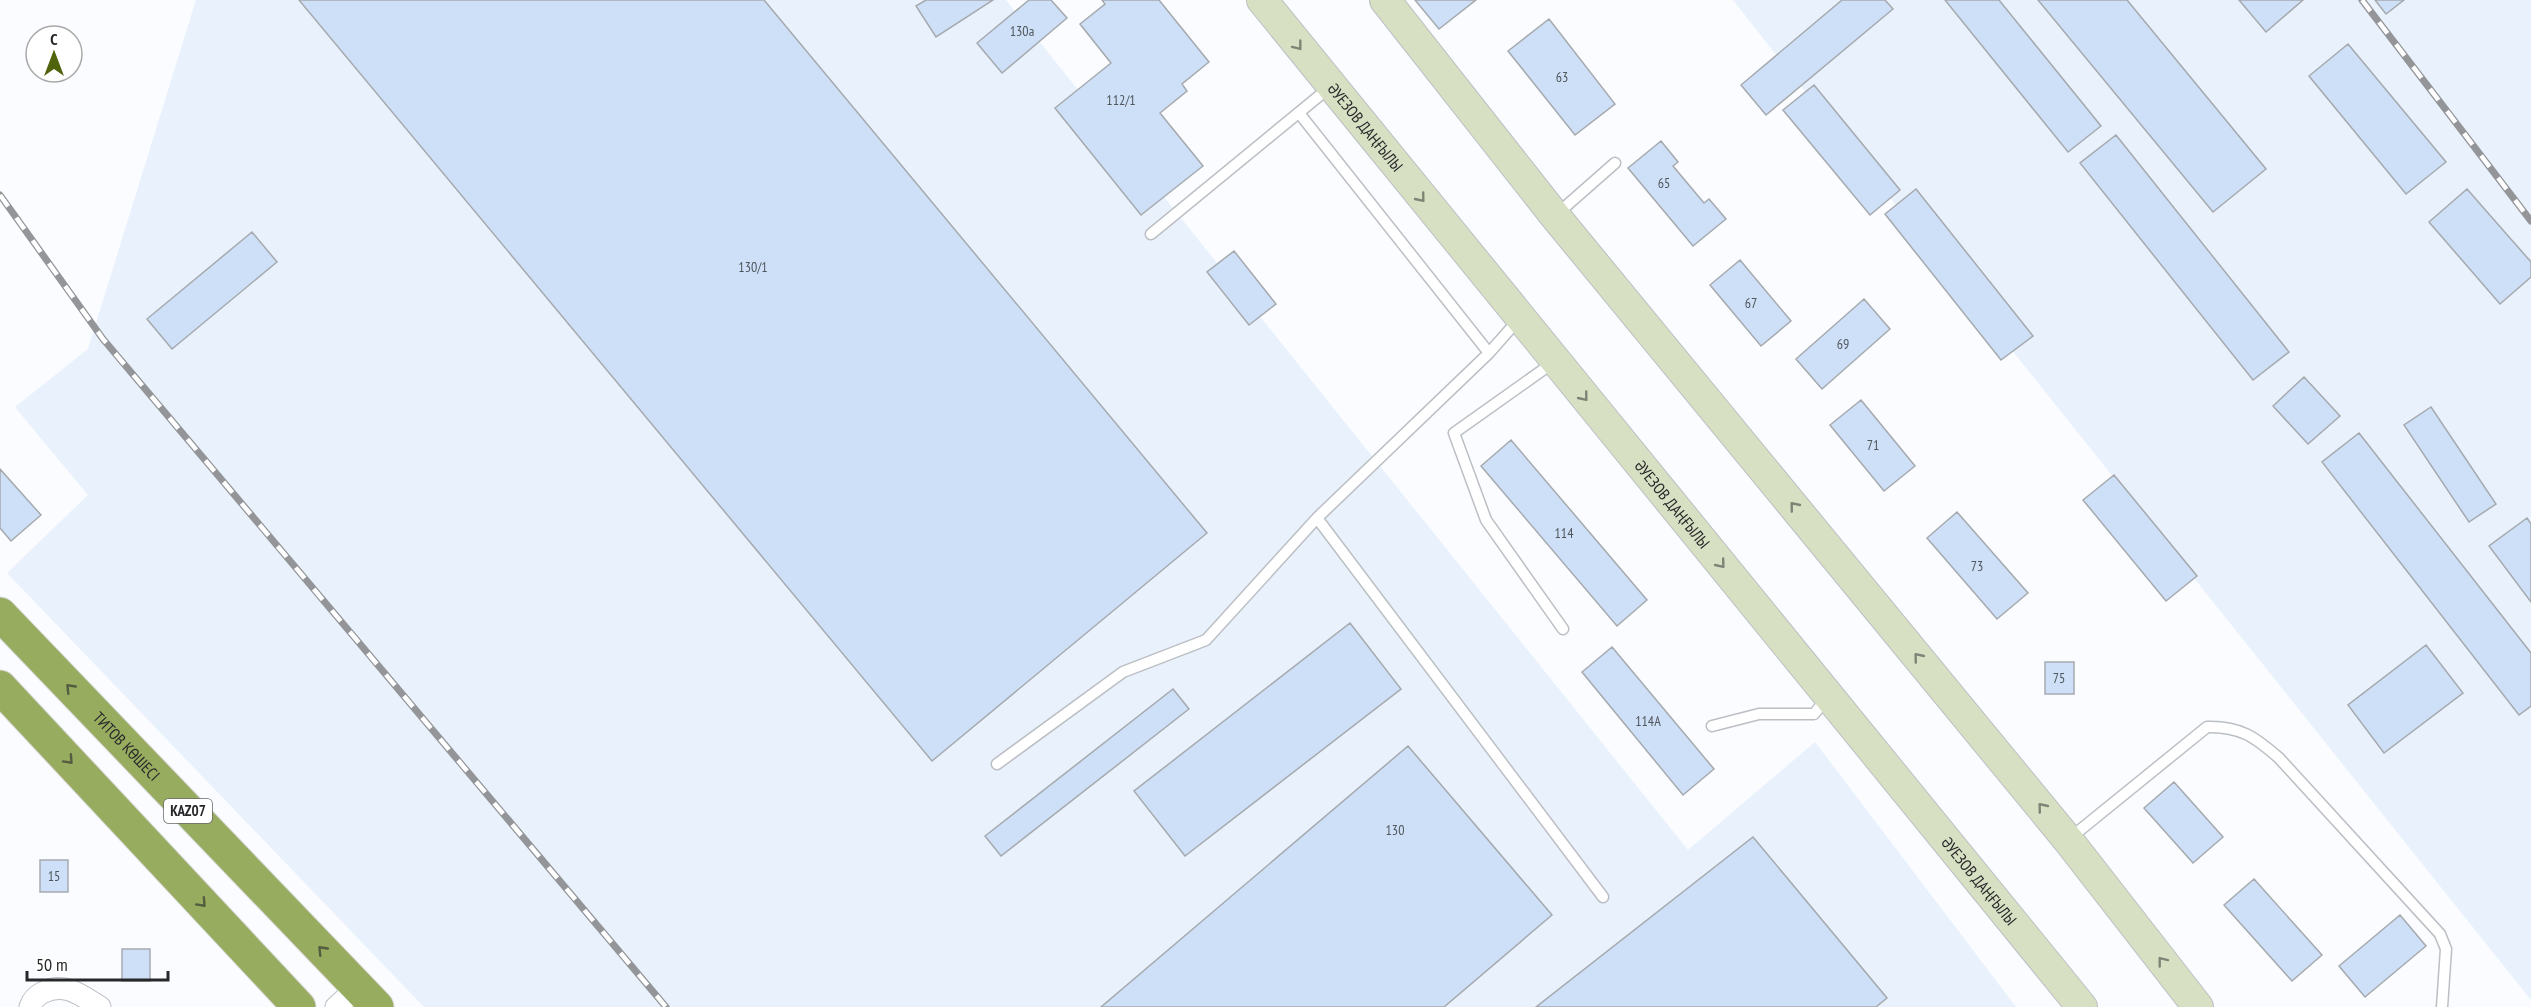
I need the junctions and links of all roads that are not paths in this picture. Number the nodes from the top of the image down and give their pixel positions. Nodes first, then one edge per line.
1 (1262, 0) edge
2 (1385, 0) edge
3 (1330, 87) junction
4 (1299, 113) junction
5 (1615, 163) dead end
6 (1555, 216) junction
7 (1151, 234) dead end
8 (1519, 319) junction
9 (1489, 353) junction
10 (1554, 361) junction
11 (1317, 518) junction
12 (0, 614) edge
13 (1563, 629) dead end
14 (0, 687) edge
15 (1829, 696) junction
16 (1712, 726) dead end
17 (997, 764) dead end
18 (2068, 840) junction
19 (1603, 897) dead end
20 (357, 1000) edge
21 (30, 1007) edge
22 (100, 1007) edge
23 (299, 1007) edge
24 (2082, 1007) edge
25 (2198, 1007) edge
26 (2442, 1007) edge

1 -> 3 main road, ӘУЕЗОВ ДАҢҒЫЛЫ
2 - 6 main road
3 - 4 lane
3 -> 8 main road, ӘУЕЗОВ ДАҢҒЫЛЫ
4 - 7 lane
4 - 9 lane
5 - 6 lane
18 -> 6 main road
8 - 9 lane
8 - 10 main road, ӘУЕЗОВ ДАҢҒЫЛЫ
9 - 11 lane
10 - 13 lane
10 -> 15 main road, ӘУЕЗОВ ДАҢҒЫЛЫ
11 - 17 lane
11 - 19 lane
20 -> 12 highway, ТИТОВ КӨШЕСІ / KAZ07
14 -> 23 highway
15 - 16 lane
15 - 24 main road, ӘУЕЗОВ ДАҢҒЫЛЫ
25 -> 18 main road
18 - 26 lane
21 - 22 street

